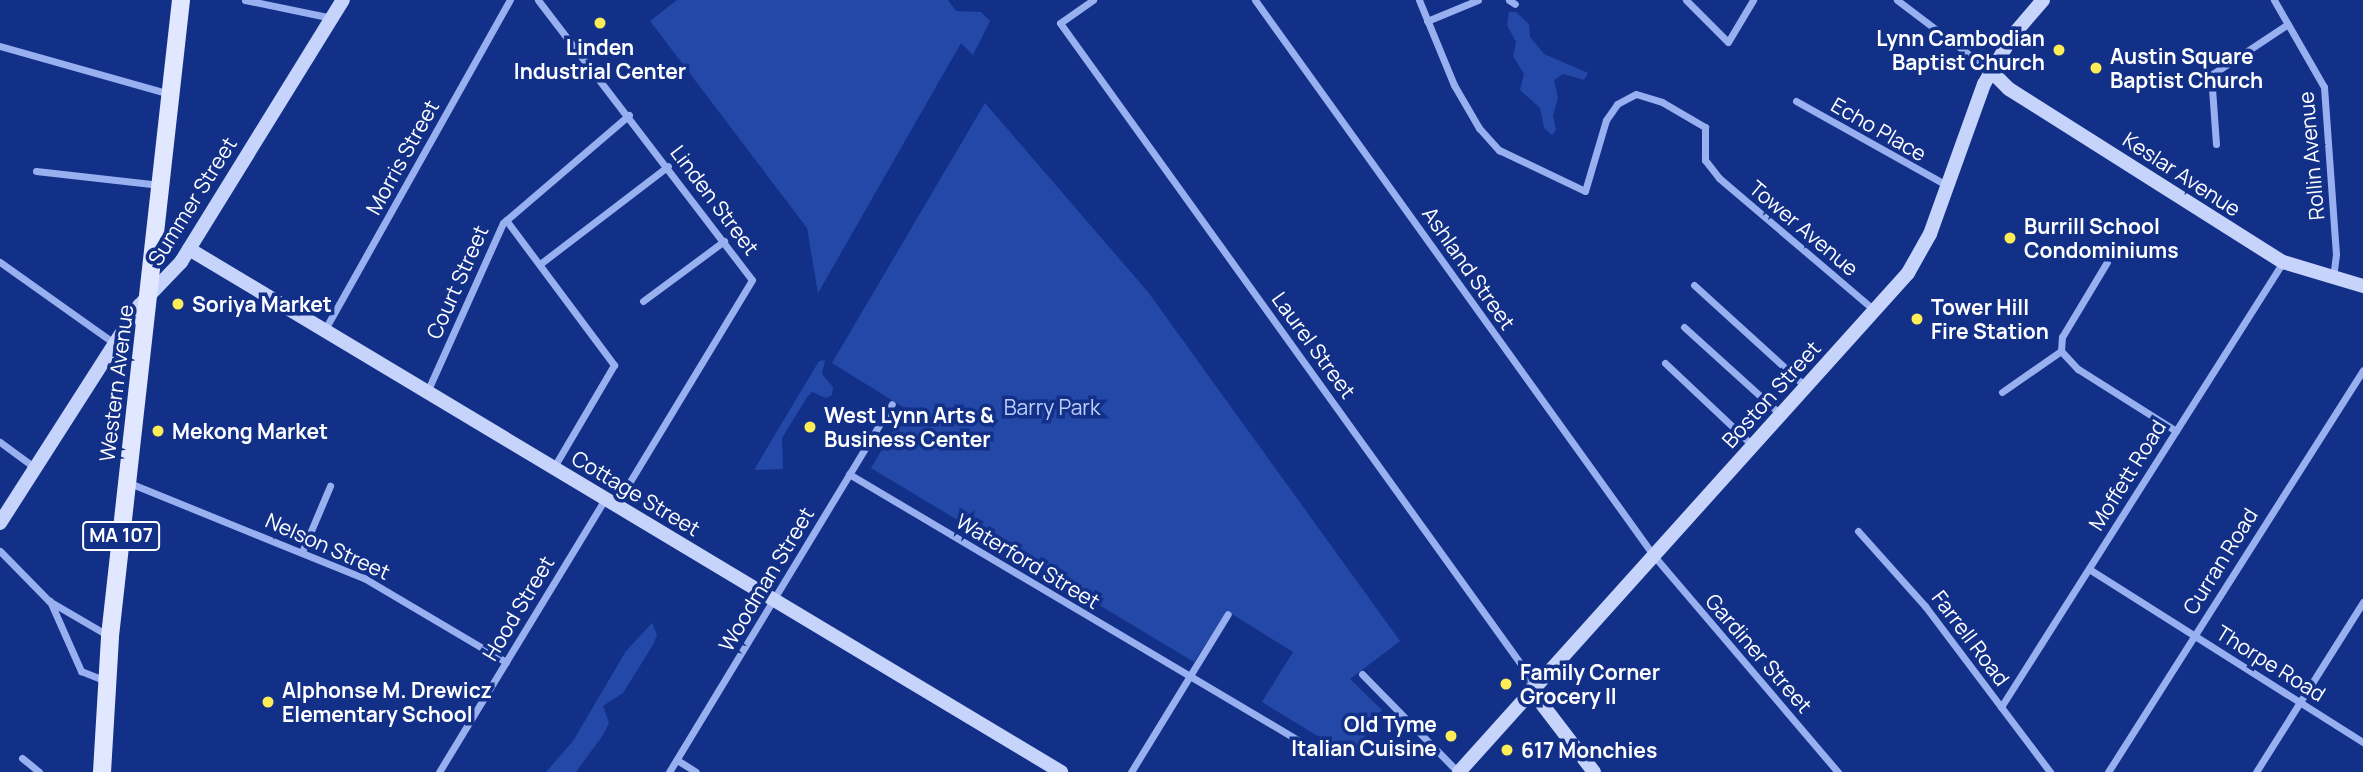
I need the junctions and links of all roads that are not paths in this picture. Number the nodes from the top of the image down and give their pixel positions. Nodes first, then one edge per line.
1 (181, 0) edge
2 (244, 0) edge
3 (343, 0) edge
4 (510, 0) edge
5 (538, 0) edge
6 (1093, 0) edge
7 (1255, 0) edge
8 (1419, 0) edge
9 (1478, 0) edge
10 (1686, 0) edge
11 (1753, 0) edge
12 (1897, 0) edge
13 (2043, 0) edge
14 (2274, 0) edge
15 (332, 18) junction
16 (1427, 21) junction
17 (2288, 24) junction
18 (0, 46) edge
19 (1991, 71) junction
20 (170, 94) junction
21 (1796, 101) dead end
22 (629, 115) junction
23 (2216, 144) dead end
24 (667, 166) junction
25 (36, 171) dead end
26 (160, 185) junction
27 (1946, 185) junction
28 (506, 219) junction
29 (724, 241) junction
30 (189, 249) junction
31 (0, 262) edge
32 (2107, 262) dead end
33 (2283, 262) junction
34 (540, 264) junction
35 (2332, 280) junction
36 (1694, 285) dead end
37 (2363, 286) edge
38 (149, 300) junction
39 (643, 301) dead end
40 (1875, 311) junction
41 (1684, 327) dead end
42 (324, 331) junction
43 (114, 344) junction
44 (2061, 352) junction
45 (1665, 363) dead end
46 (2363, 370) edge
47 (1806, 387) junction
48 (427, 392) junction
49 (2002, 392) dead end
50 (892, 404) dead end
51 (1781, 415) junction
52 (2176, 431) junction
53 (0, 442) edge
54 (1753, 446) junction
55 (34, 467) junction
56 (553, 468) junction
57 (849, 474) junction
58 (127, 482) junction
59 (330, 486) dead end
60 (610, 502) junction
61 (0, 523) edge
62 (1858, 531) dead end
63 (0, 551) edge
64 (303, 552) junction
65 (1654, 556) junction
66 (2089, 569) junction
67 (773, 600) junction
68 (49, 601) junction
69 (2363, 602) edge
70 (1228, 614) dead end
71 (2194, 635) junction
72 (110, 636) junction
73 (506, 662) junction
74 (1362, 674) dead end
75 (1191, 675) junction
76 (107, 681) junction
77 (1532, 691) junction
78 (2300, 702) junction
79 (2001, 707) junction
80 (2363, 742) edge
81 (1303, 743) dead end
82 (22, 758) dead end
83 (677, 760) junction
84 (39, 772) edge
85 (102, 772) edge
86 (439, 772) edge
87 (670, 772) edge
88 (696, 772) edge
89 (1061, 772) edge
90 (1131, 772) edge
91 (1458, 772) edge
92 (1594, 772) edge
93 (1839, 772) edge
94 (2050, 772) edge
95 (2108, 772) edge
96 (2256, 772) edge

1 - 20 main road, Western Avenue / MA 107
2 - 15 street
3 - 15 main road, Summer Street
4 - 42 street, Morris Street
5 - 22 street, Linden Street
6 - 77 street, Laurel Street
7 - 65 street, Ashland Street
8 - 16 street
9 - 16 street
10 - 11 street
12 - 19 street
13 - 19 main road, Boston Street
14 - 17 street, Rollin Avenue
15 - 30 main road, Summer Street
16 - 40 street, Tower Avenue
17 - 23 street
17 - 35 street, Rollin Avenue
18 - 20 street
19 - 27 main road, Boston Street
19 - 33 main road, Keslar Avenue
20 - 26 main road, Western Avenue / MA 107
21 - 27 street, Echo Place
22 - 24 street, Linden Street
22 - 28 street, Court Street
24 - 29 street, Linden Street
24 - 34 street
25 - 26 street
26 - 38 main road, Western Avenue / MA 107
27 - 40 main road, Boston Street
28 - 34 street
28 - 48 street, Court Street
29 - 39 street
29 - 60 street, Linden Street
30 - 38 main road, Summer Street
30 - 42 main road, Cottage Street
31 - 43 street
32 - 44 street
33 - 35 main road, Keslar Avenue
33 - 52 street, Moffett Road
34 - 56 street
35 - 37 main road, Keslar Avenue
36 - 47 street
38 - 43 main road, Summer Street
38 - 58 main road, Western Avenue / MA 107
40 - 47 main road, Boston Street
41 - 51 street
42 - 48 main road, Cottage Street
43 - 55 main road, Summer Street
44 - 49 street
44 - 52 street
45 - 54 street
46 - 71 street, Curran Road
47 - 51 main road, Boston Street
48 - 56 main road, Cottage Street
50 - 57 street, Woodman Street
51 - 54 main road, Boston Street
52 - 66 street, Moffett Road
53 - 55 street
54 - 65 main road, Boston Street
55 - 61 main road, Summer Street
56 - 60 main road, Cottage Street
57 - 67 street, Woodman Street
57 - 75 street, Waterford Street
58 - 64 street, Nelson Street
58 - 72 main road, Western Avenue / MA 107
59 - 64 street
60 - 67 main road, Cottage Street
60 - 73 street, Hood Street
62 - 79 street, Farrell Road
63 - 68 street
64 - 73 street, Nelson Street
65 - 77 main road, Boston Street
65 - 93 street, Gardiner Street
66 - 71 street, Thorpe Road
66 - 79 street, Moffett Road
67 - 83 street, Woodman Street
67 - 89 main road, Cottage Street
68 - 72 street
68 - 76 street
69 - 78 street
70 - 75 street
71 - 78 street, Thorpe Road
71 - 95 street, Curran Road
72 - 76 main road, Western Avenue / MA 107
73 - 86 street, Hood Street
74 - 91 street
75 - 81 street, Waterford Street
75 - 90 street
76 - 85 main road, Western Avenue / MA 107
77 - 91 main road, Boston Street
77 - 92 main road
78 - 80 street, Thorpe Road
78 - 96 street
79 - 94 street, Farrell Road
82 - 84 street
83 - 87 street, Woodman Street
83 - 88 street

